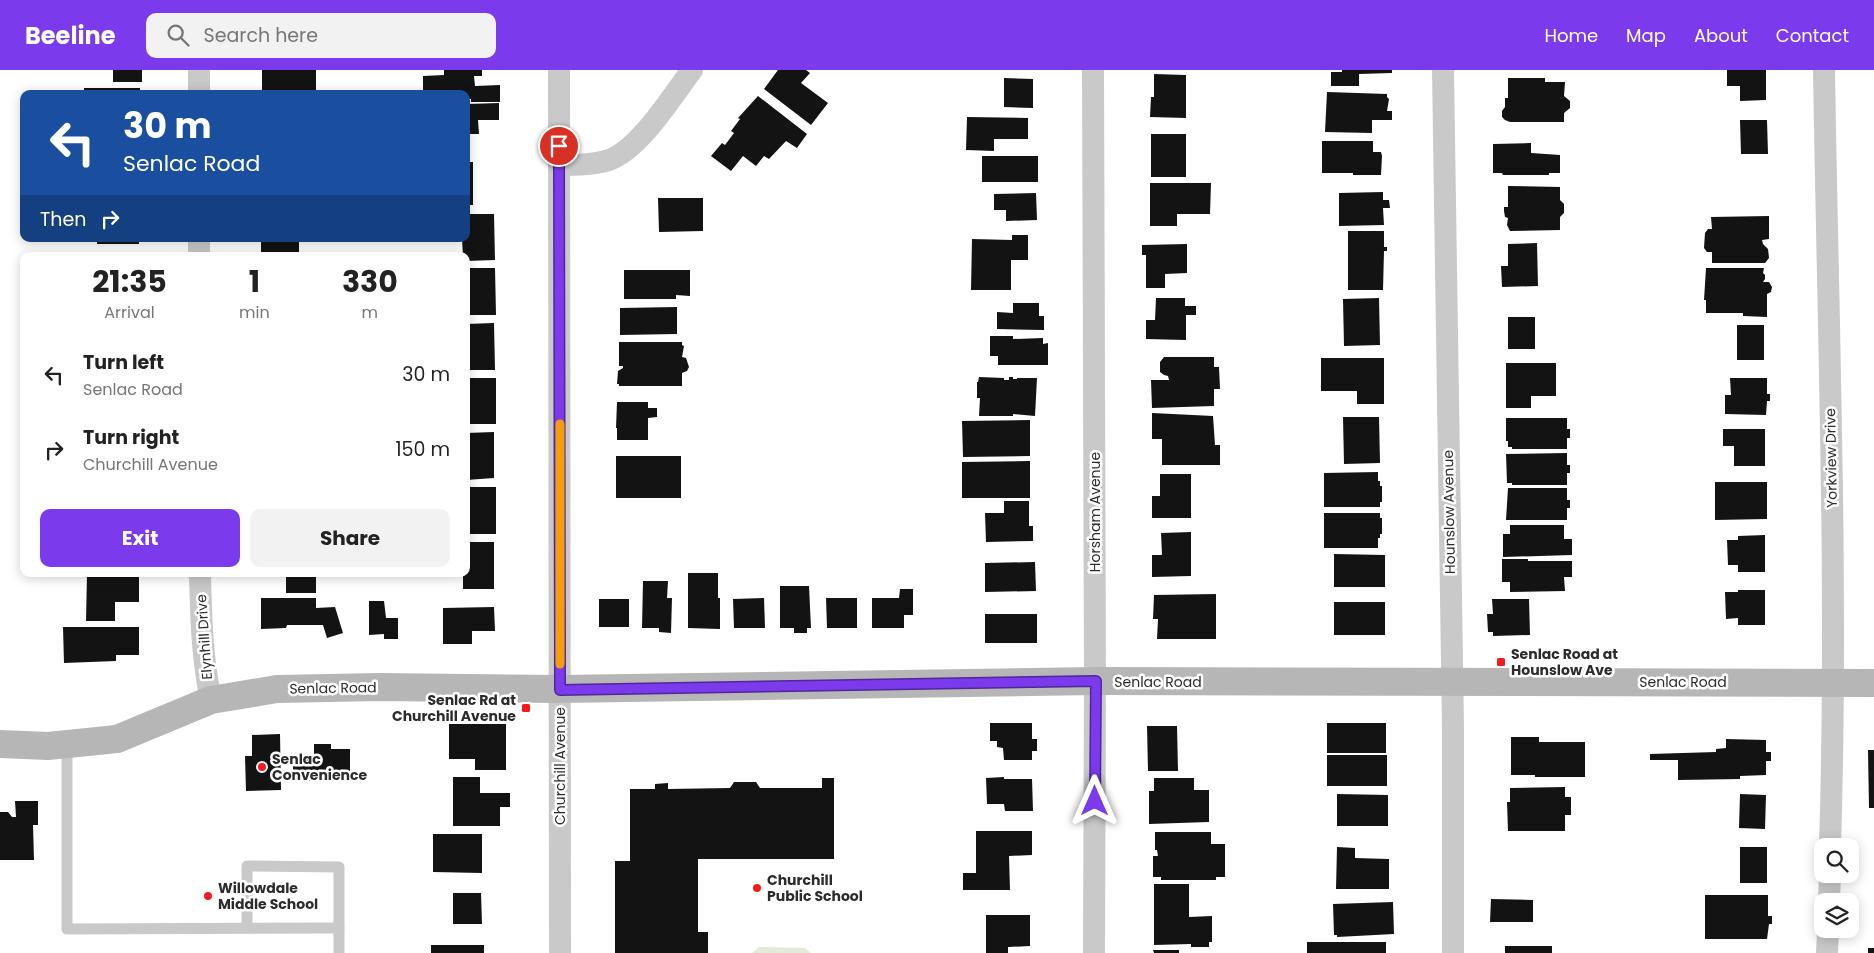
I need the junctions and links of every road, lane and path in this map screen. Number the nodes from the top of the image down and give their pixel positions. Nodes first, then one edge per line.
1 (199, 70) edge
2 (559, 70) edge
3 (692, 70) edge
4 (1093, 70) edge
5 (1443, 70) edge
6 (1824, 70) edge
7 (199, 90) edge
8 (559, 165) junction
9 (200, 577) edge
10 (1096, 681) junction
11 (1452, 681) junction
12 (1874, 682) edge
13 (1834, 683) junction
14 (560, 690) junction
15 (211, 700) junction
16 (0, 744) edge
17 (67, 744) junction
18 (1830, 838) edge
19 (247, 928) junction
20 (339, 928) junction
21 (1828, 938) edge
22 (339, 953) edge
23 (560, 953) edge
24 (1094, 953) edge
25 (1453, 953) edge
26 (1827, 953) edge

1 - 7 street
2 - 8 street, Churchill Avenue
3 - 8 street
4 - 10 street, Horsham Avenue
5 - 11 street, Hounslow Avenue
6 - 13 street, Yorkview Drive
8 - 14 street, Churchill Avenue
9 - 15 street, Elynhill Drive
10 - 11 street, Senlac Road
10 - 14 street, Senlac Road
10 - 24 street, Horsham Avenue
11 - 13 street, Senlac Road
11 - 25 street, Hounslow Avenue
12 - 13 street, Senlac Road
13 - 18 street, Yorkview Drive
14 - 15 street, Senlac Road
14 - 23 street, Churchill Avenue
15 - 17 street, Senlac Road
16 - 17 street, Senlac Road
17 - 19 lane
19 - 20 lane
19 - 20 lane
20 - 22 lane
21 - 26 street

